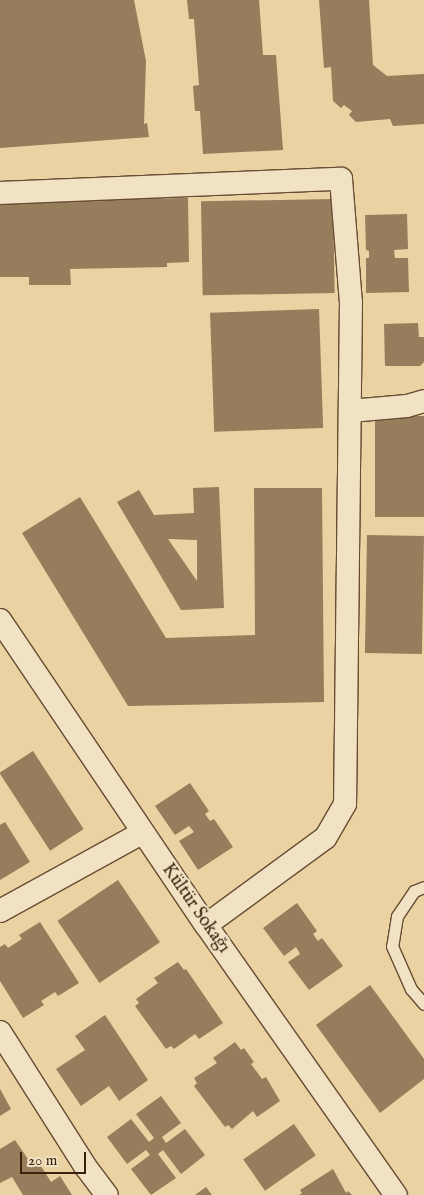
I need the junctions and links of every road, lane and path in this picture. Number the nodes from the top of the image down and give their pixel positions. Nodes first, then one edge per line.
1 (0, 193) edge
2 (424, 401) edge
3 (350, 412) junction
4 (0, 620) edge
5 (142, 833) junction
6 (424, 887) edge
7 (0, 911) edge
8 (206, 925) junction
9 (424, 1004) edge
10 (0, 1032) edge
11 (107, 1195) edge
12 (396, 1195) edge

1 - 3 street
2 - 3 street
3 - 8 street
4 - 5 street, Kültür Sokağı
5 - 7 street
5 - 8 street, Kültür Sokağı
6 - 9 lane
8 - 12 street, Kültür Sokağı
10 - 11 street

